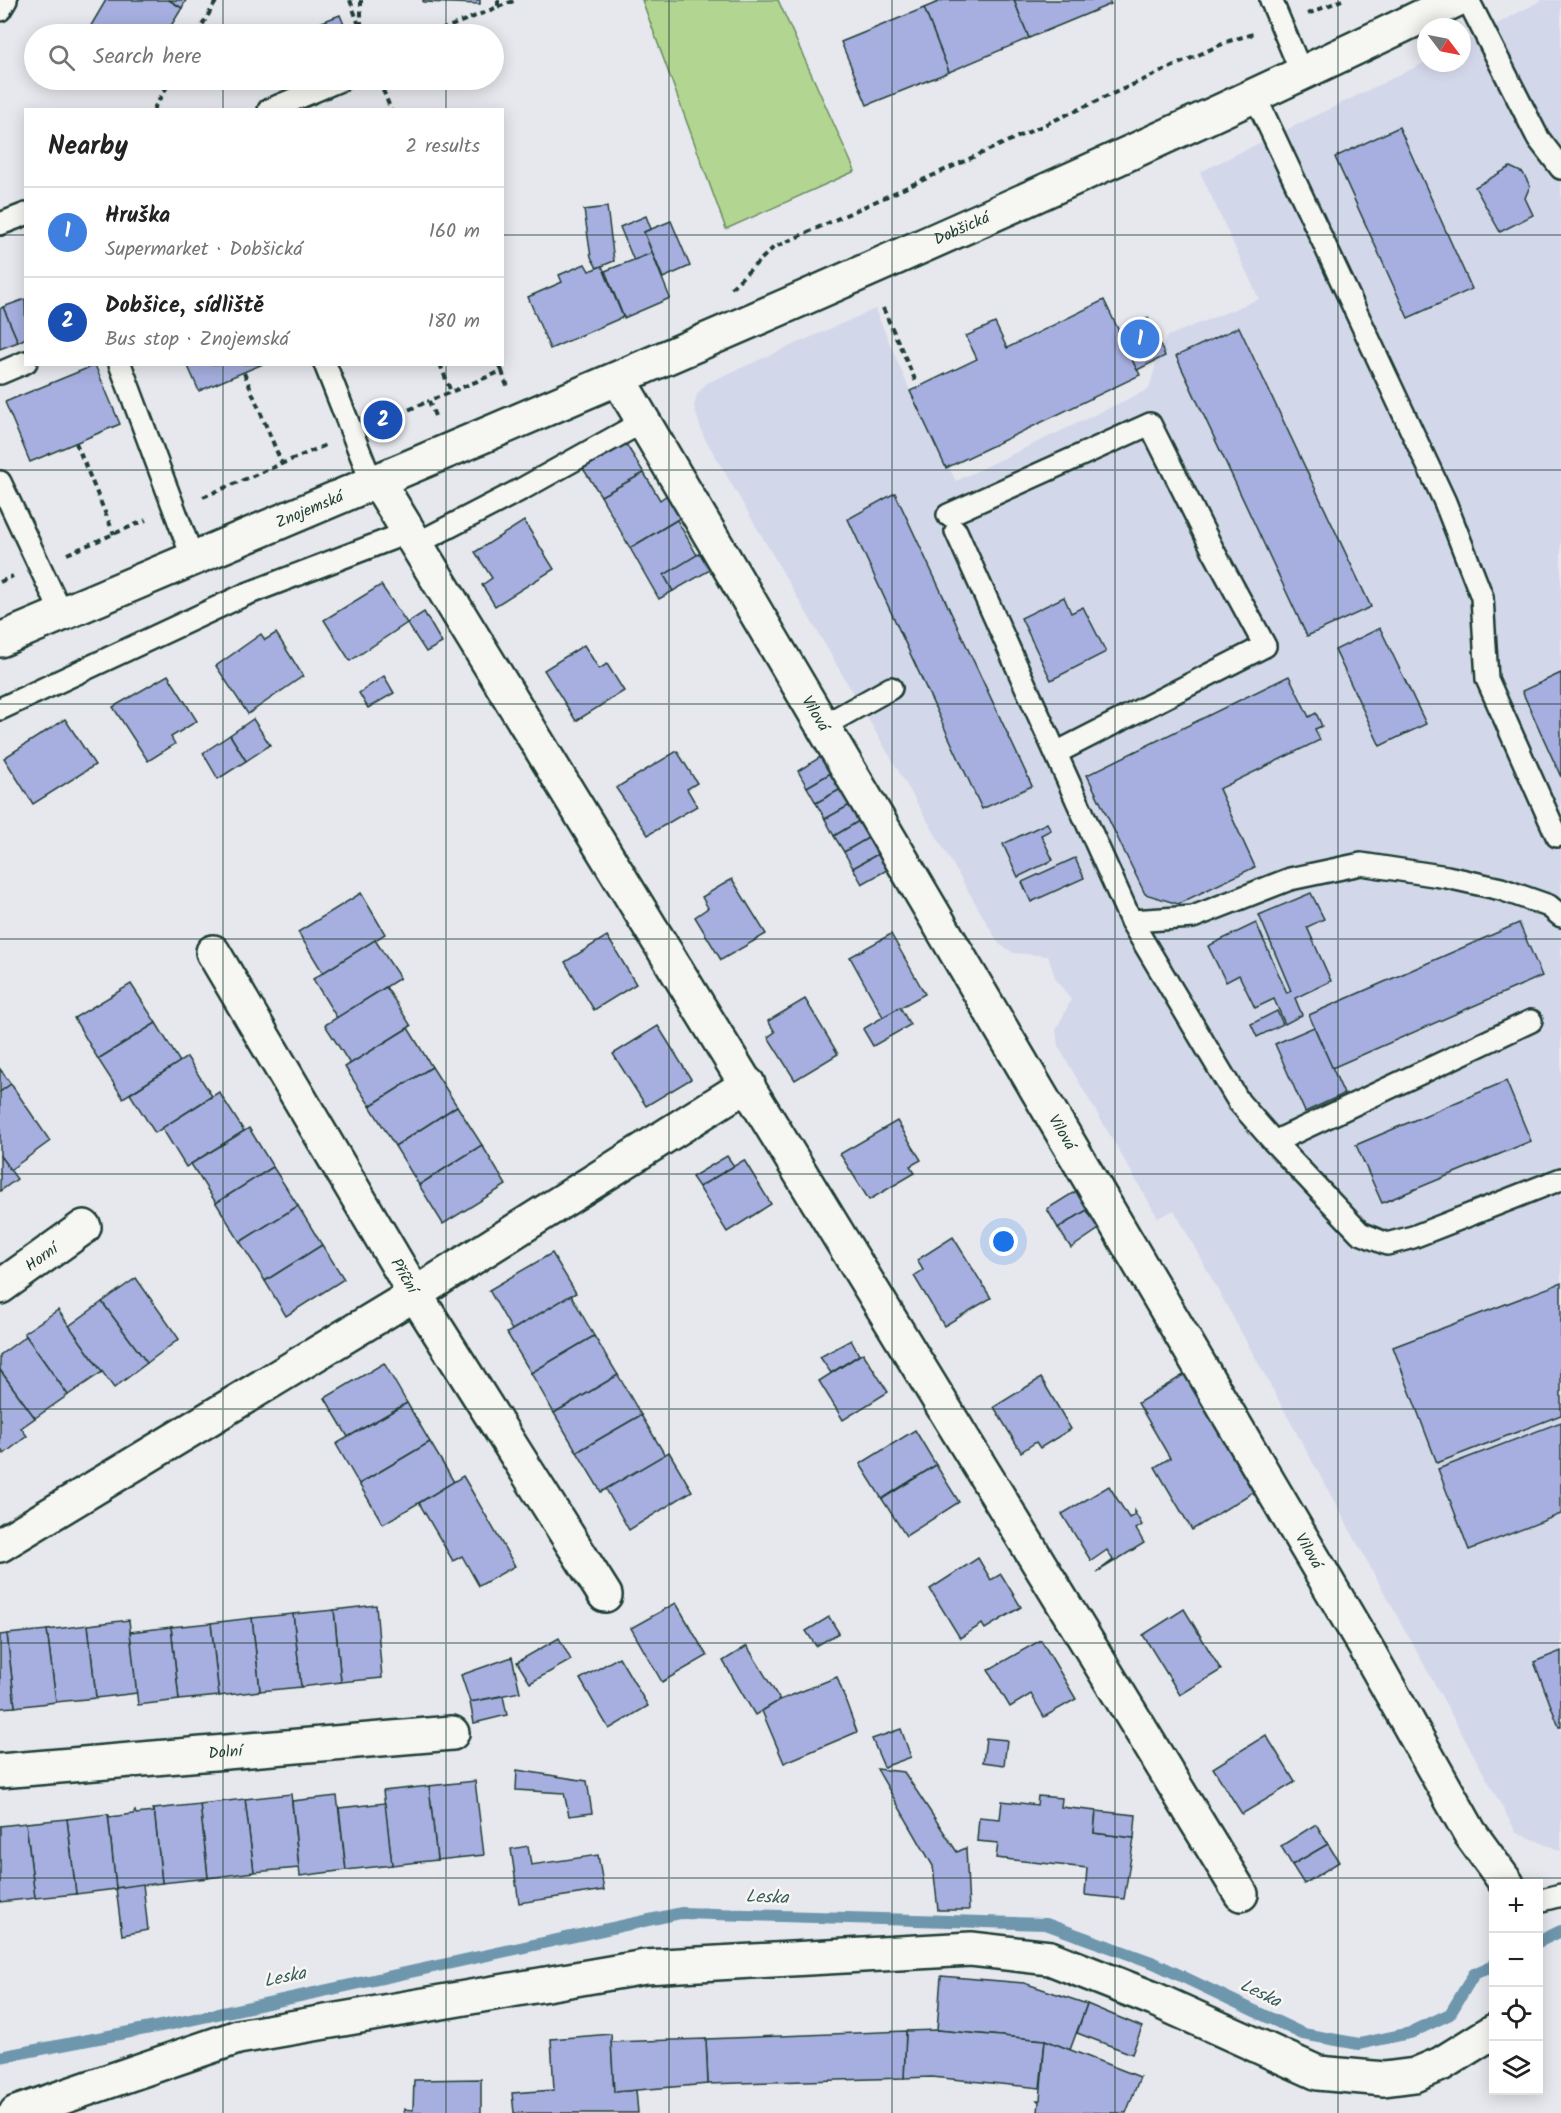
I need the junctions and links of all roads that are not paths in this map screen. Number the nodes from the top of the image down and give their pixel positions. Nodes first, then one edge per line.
1 (6, 0) edge
2 (1271, 0) edge
3 (1456, 0) edge
4 (1468, 0) edge
5 (0, 10) edge
6 (1302, 74) junction
7 (317, 90) edge
8 (1255, 96) junction
9 (275, 108) edge
10 (1561, 168) edge
11 (24, 214) edge
12 (0, 224) edge
13 (24, 363) edge
14 (121, 366) edge
15 (326, 366) edge
16 (0, 372) edge
17 (619, 380) junction
18 (644, 421) junction
19 (0, 482) edge
20 (374, 482) junction
21 (412, 538) junction
22 (193, 558) junction
23 (62, 614) junction
24 (0, 640) edge
25 (891, 688) dead end
26 (0, 709) edge
27 (823, 726) junction
28 (1056, 753) junction
29 (1557, 836) dead end
30 (1561, 916) edge
31 (1131, 921) junction
32 (213, 952) dead end
33 (1531, 1021) dead end
34 (748, 1084) junction
35 (1274, 1142) junction
36 (1561, 1179) edge
37 (84, 1227) dead end
38 (0, 1287) edge
39 (415, 1294) junction
40 (0, 1545) edge
41 (605, 1595) dead end
42 (452, 1733) dead end
43 (0, 1771) edge
44 (1503, 1879) edge
45 (1241, 1894) dead end
46 (1561, 1895) edge
47 (1543, 1900) edge
48 (1489, 2034) edge
49 (16, 2113) edge

1 - 5 lane
2 - 6 lane
3 - 6 street, Dobšická
4 - 10 lane
6 - 8 street, Dobšická
7 - 9 lane
8 - 17 street, Dobšická
8 - 29 lane
11 - 12 lane
13 - 16 lane
14 - 22 lane
15 - 20 lane
17 - 18 street, Vilová
17 - 20 street, Znojemská
18 - 21 lane
18 - 27 street, Vilová
19 - 23 lane
20 - 21 street
20 - 22 street, Znojemská
21 - 26 lane
21 - 34 street
22 - 23 street, Znojemská
23 - 24 street, Znojemská
25 - 27 lane
27 - 44 street, Vilová
28 - 28 lane
28 - 31 lane
30 - 31 lane
31 - 35 lane
32 - 39 street, Příční
33 - 35 lane
34 - 39 street
34 - 45 street
35 - 36 lane
37 - 38 street, Horní
39 - 40 street
39 - 41 street, Příční
42 - 43 street, Dolní
46 - 47 lane
48 - 49 street

